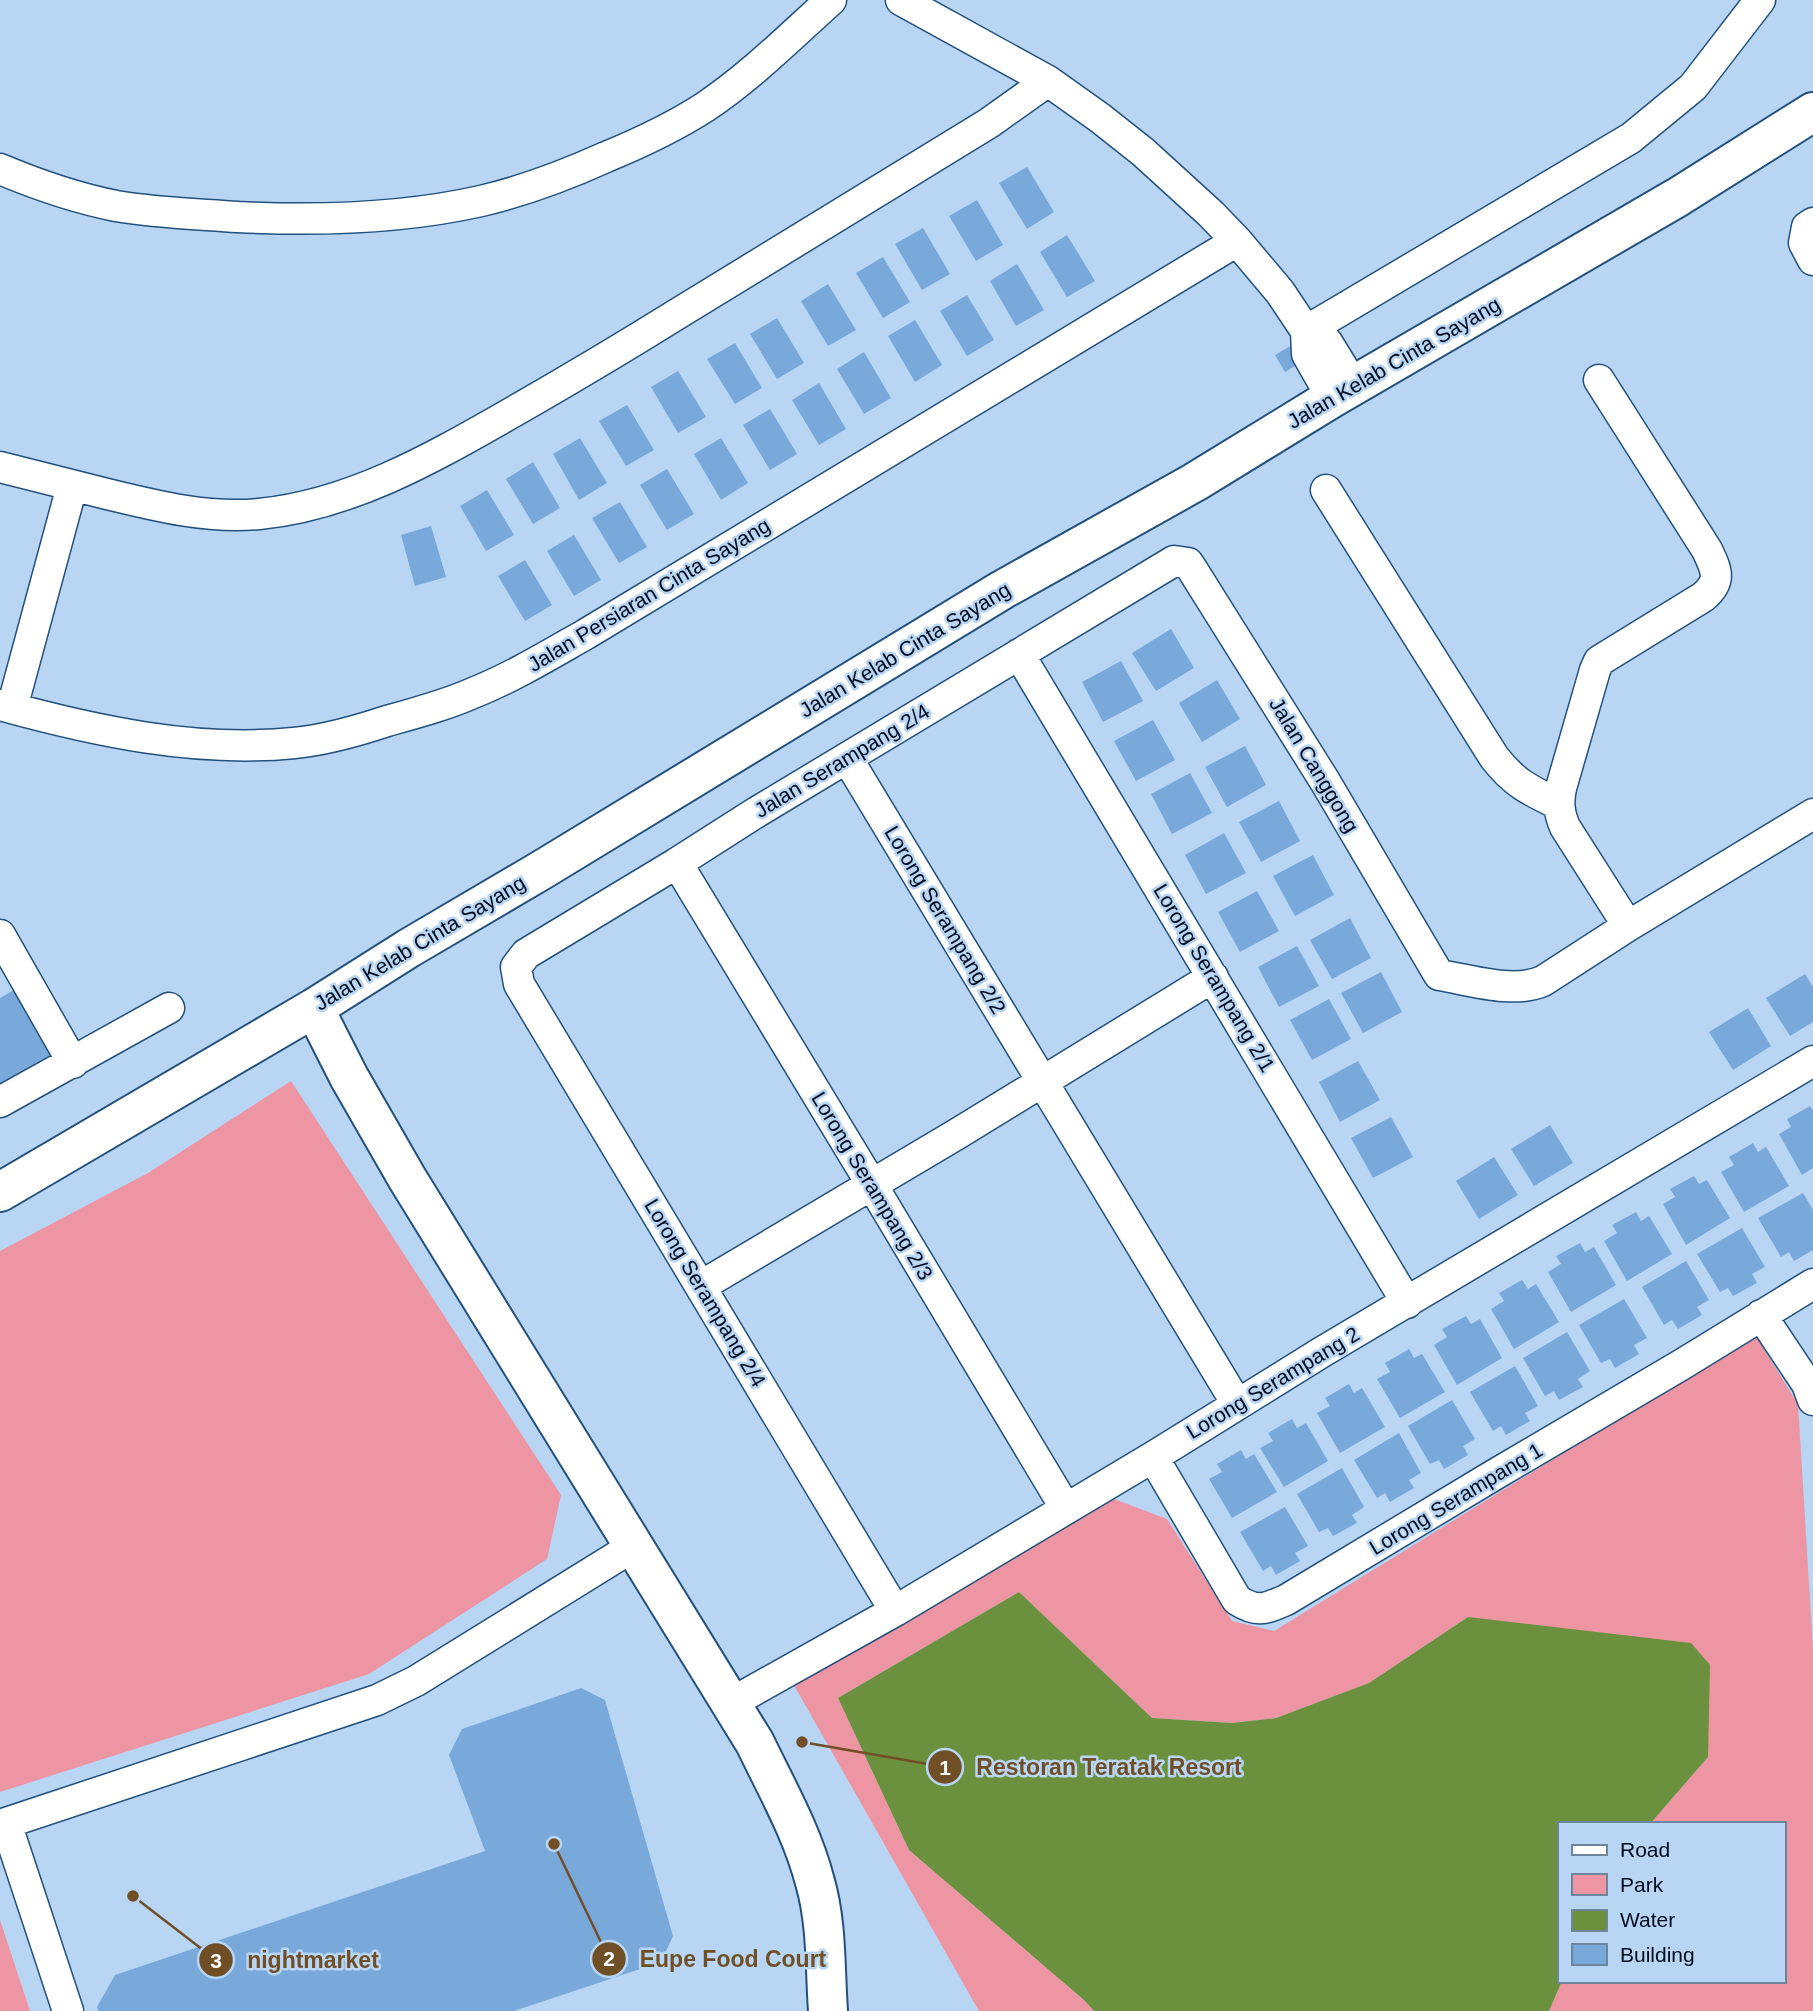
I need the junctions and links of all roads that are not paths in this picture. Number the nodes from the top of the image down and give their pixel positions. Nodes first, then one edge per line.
1 (831, 0) edge
2 (901, 0) edge
3 (1760, 0) edge
4 (1048, 80) junction
5 (1813, 112) edge
6 (0, 169) edge
7 (1813, 223) edge
8 (1237, 241) junction
9 (1813, 260) edge
10 (1307, 331) junction
11 (1599, 380) dead end
12 (1343, 392) junction
13 (0, 467) edge
14 (72, 486) junction
15 (1326, 490) dead end
16 (1182, 561) joint
17 (1019, 654) junction
18 (6, 706) edge
19 (847, 758) junction
20 (1558, 804) junction
21 (1813, 814) edge
22 (677, 863) junction
23 (1628, 926) junction
24 (0, 935) edge
25 (409, 948) junction
26 (516, 975) joint
27 (1213, 977) junction
28 (314, 1007) junction
29 (169, 1008) dead end
30 (228, 1059) junction
31 (1813, 1061) edge
32 (73, 1063) junction
33 (349, 1077) junction
34 (1042, 1082) junction
35 (0, 1102) edge
36 (872, 1185) junction
37 (0, 1192) edge
38 (1813, 1284) edge
39 (701, 1286) junction
40 (1407, 1303) junction
41 (1761, 1315) junction
42 (1813, 1400) edge
43 (1237, 1404) junction
44 (1153, 1457) junction
45 (1066, 1509) junction
46 (634, 1546) junction
47 (895, 1611) junction
48 (731, 1703) junction
49 (3, 1824) edge
50 (68, 2011) edge
51 (828, 2011) edge

1 - 6 street
2 - 4 street
3 - 10 street
4 - 8 street
4 - 14 street
5 - 12 main road, Jalan Kelab Cinta Sayang
7 - 9 street
8 - 10 street
8 - 18 street, Jalan Persiaran Cinta Sayang
10 - 12 street
11 - 20 street
12 - 25 main road, Jalan Kelab Cinta Sayang
13 - 14 street
14 - 18 street
15 - 20 street
16 - 17 street, Jalan Serampang 2/4
16 - 23 street, Jalan Canggong
17 - 19 street, Jalan Serampang 2/4
17 - 27 street, Lorong Serampang 2/1
19 - 22 street, Jalan Serampang 2/4
19 - 34 street, Lorong Serampang 2/2
20 - 23 street
21 - 23 street
22 - 26 street, Jalan Serampang 2/4
22 - 36 street, Lorong Serampang 2/3
24 - 32 street
25 - 28 main road, Jalan Kelab Cinta Sayang
25 - 33 main road
26 - 39 street, Lorong Serampang 2/4
27 - 34 street
27 - 40 street, Lorong Serampang 2/1
28 - 30 main road, Jalan Kelab Cinta Sayang
28 - 33 main road
29 - 32 street
30 - 33 main road
30 - 37 main road, Jalan Kelab Cinta Sayang
31 - 40 street, Lorong Serampang 2
32 - 35 street
33 - 46 main road
34 - 36 street
34 - 43 street, Lorong Serampang 2/2
36 - 39 street
36 - 45 street, Lorong Serampang 2/3
38 - 41 street, Lorong Serampang 1
39 - 47 street, Lorong Serampang 2/4
40 - 43 street, Lorong Serampang 2
41 - 42 street
41 - 44 street, Lorong Serampang 1
43 - 44 street, Lorong Serampang 2
44 - 45 street, Lorong Serampang 2
45 - 47 street, Lorong Serampang 2
46 - 48 main road
46 - 49 street
47 - 48 street, Lorong Serampang 2
48 - 51 main road
49 - 50 street

